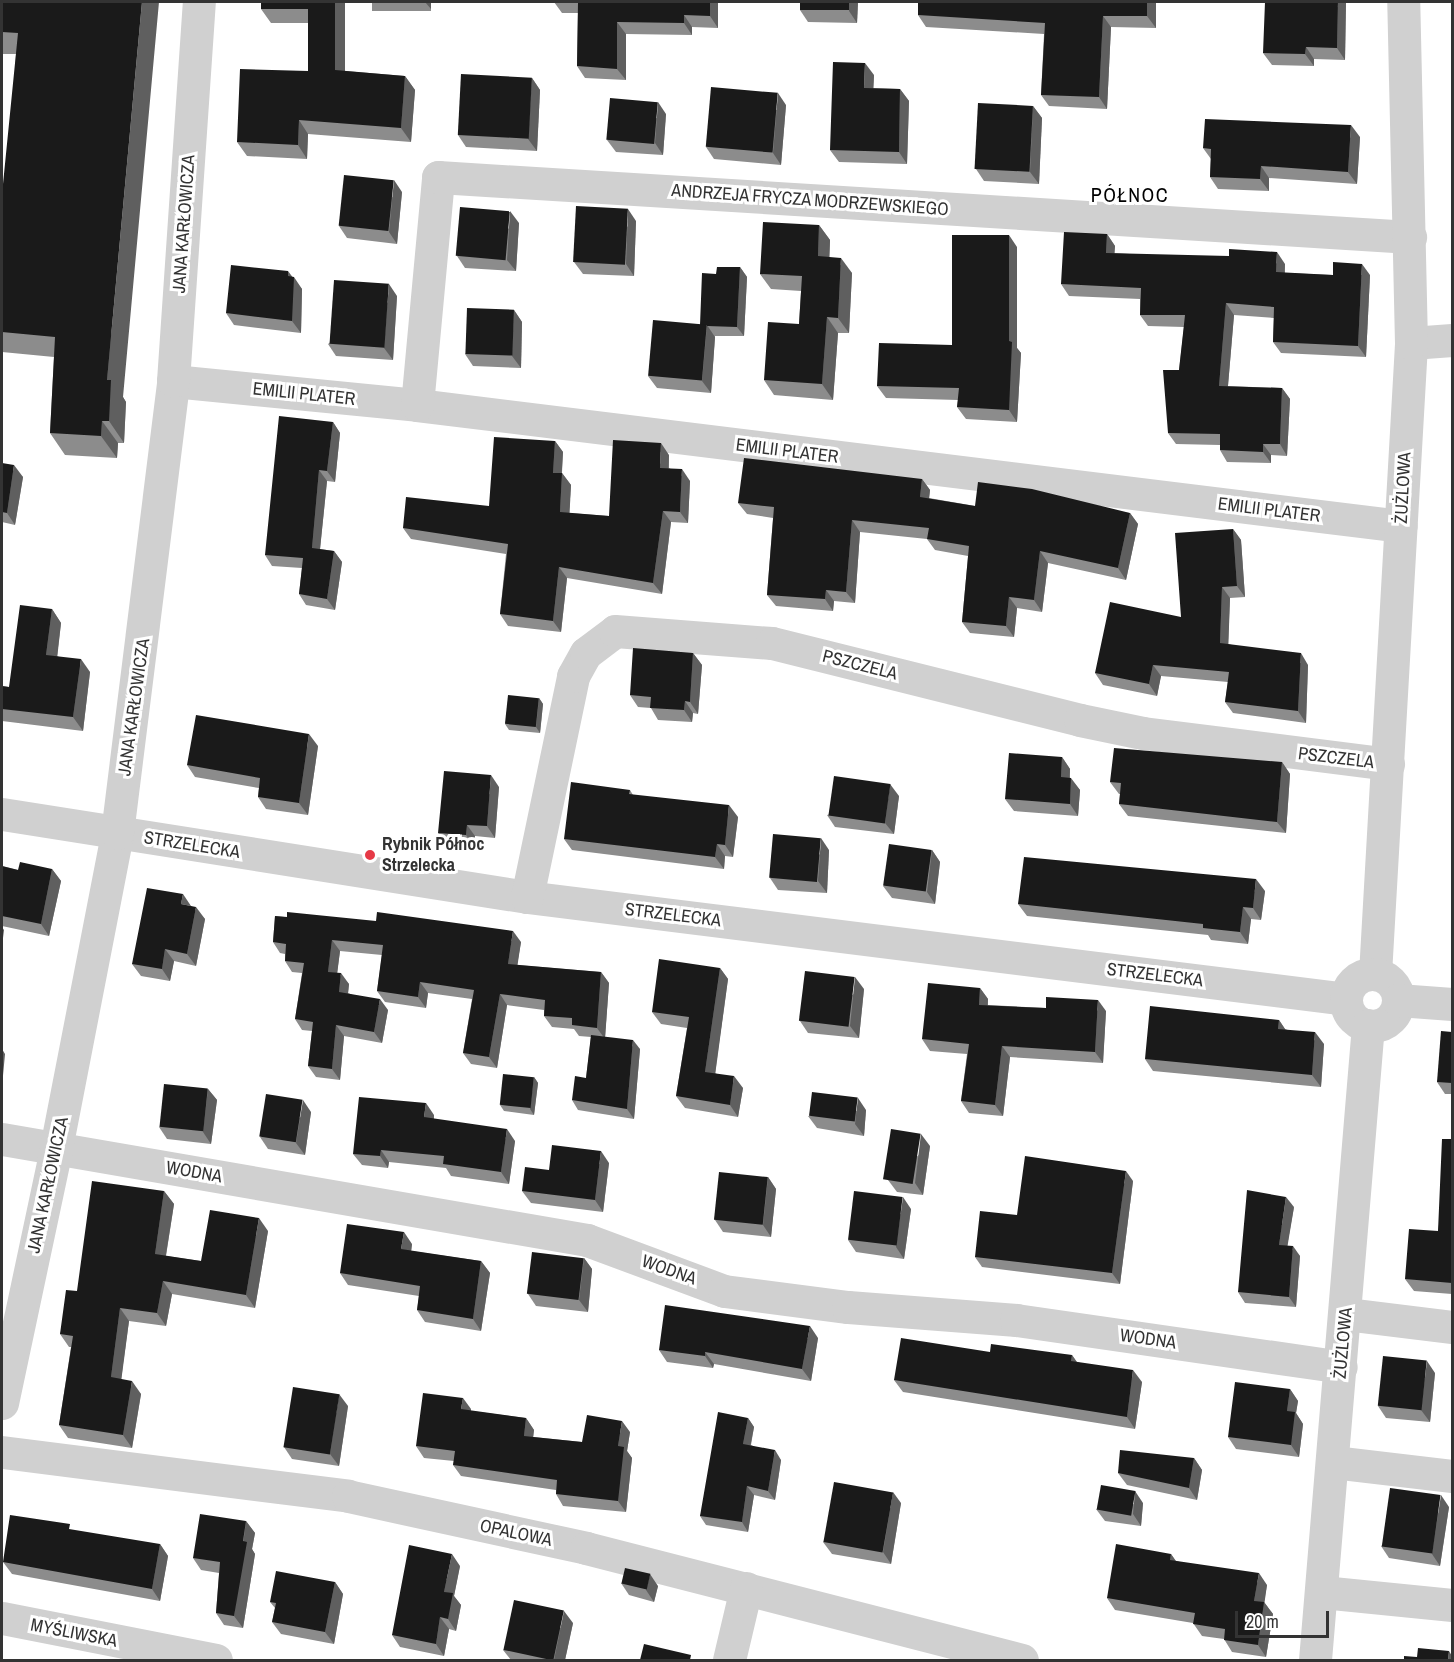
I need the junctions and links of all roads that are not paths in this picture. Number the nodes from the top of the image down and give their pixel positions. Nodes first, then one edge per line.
1 (200, 2) edge
2 (1405, 2) edge
3 (1410, 237) junction
4 (1452, 340) edge
5 (1411, 343) junction
6 (173, 381) junction
7 (417, 405) junction
8 (1401, 526) junction
9 (1388, 764) junction
10 (2, 814) edge
11 (117, 833) junction
12 (527, 897) junction
13 (1375, 974) junction
14 (1346, 999) junction
15 (1398, 1000) junction
16 (1452, 1004) edge
17 (1368, 1025) junction
18 (2, 1139) edge
19 (56, 1148) junction
20 (1346, 1314) junction
21 (1452, 1327) edge
22 (1341, 1367) junction
23 (2, 1403) edge
24 (2, 1452) edge
25 (1333, 1462) junction
26 (1452, 1476) edge
27 (746, 1588) junction
28 (1322, 1592) junction
29 (1452, 1605) edge
30 (2, 1618) edge
31 (216, 1660) edge
32 (729, 1660) edge
33 (1022, 1660) edge
34 (1315, 1660) edge

1 - 6 street, JANA KARŁOWICZA
2 - 3 street, ŻUŻLOWA
3 - 5 street, ŻUŻLOWA
3 - 7 street, ANDRZEJA FRYCZA MODRZEWSKIEGO
4 - 5 street
5 - 8 street, ŻUŻLOWA
6 - 7 street, EMILII PLATER
6 - 11 street, JANA KARŁOWICZA
7 - 8 street, EMILII PLATER
8 - 9 street, ŻUŻLOWA
9 - 12 street, PSZCZELA
9 - 13 street, ŻUŻLOWA
10 - 11 street, STRZELECKA
11 - 12 street, STRZELECKA
11 - 19 street, JANA KARŁOWICZA
12 - 14 street, STRZELECKA
13 - 14 street
13 - 15 street
14 - 17 street
15 - 16 street
15 - 17 street
17 - 20 street, ŻUŻLOWA
18 - 19 street, WODNA
19 - 22 street, WODNA
19 - 23 street, JANA KARŁOWICZA
20 - 21 street
20 - 22 street, ŻUŻLOWA
22 - 25 street, ŻUŻLOWA
24 - 27 street, OPALOWA
25 - 26 street
25 - 28 street, ŻUŻLOWA
27 - 32 street
27 - 33 street, OPALOWA
28 - 29 street
28 - 34 street, ŻUŻLOWA
30 - 31 street, MYŚLIWSKA

